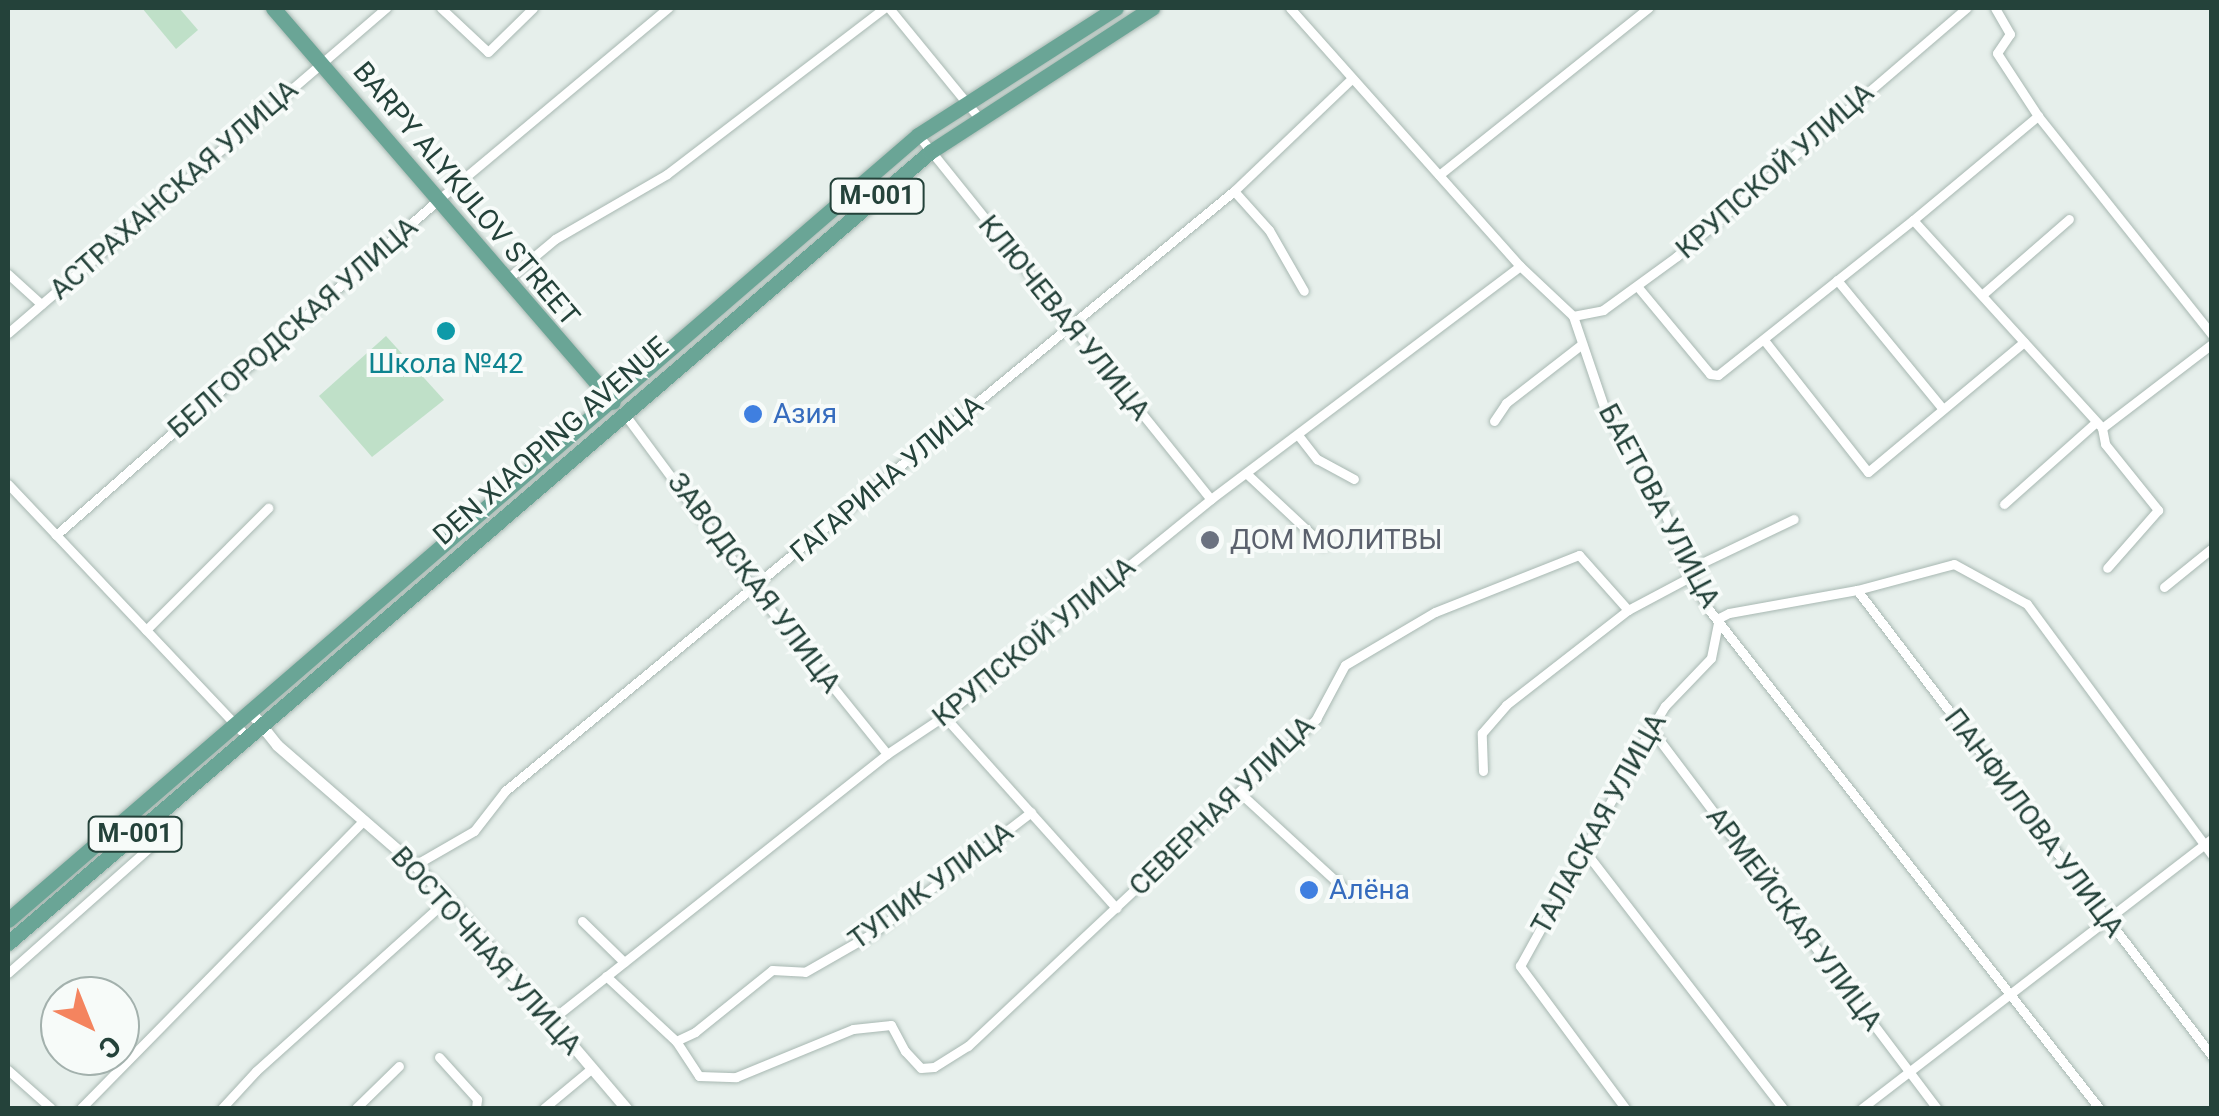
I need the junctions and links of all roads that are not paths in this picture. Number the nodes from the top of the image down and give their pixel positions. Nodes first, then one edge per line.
1 (273, 8) edge
2 (386, 8) edge
3 (441, 8) edge
4 (533, 8) edge
5 (668, 8) edge
6 (886, 8) edge
7 (1116, 8) edge
8 (1152, 8) edge
9 (1290, 8) edge
10 (1648, 8) edge
11 (1966, 8) edge
12 (1995, 8) edge
13 (322, 63) junction
14 (1350, 80) junction
15 (968, 101) junction
16 (2038, 116) junction
17 (979, 118) junction
18 (918, 136) junction
19 (930, 152) junction
20 (1439, 175) junction
21 (1234, 191) junction
22 (438, 200) junction
23 (2068, 219) dead end
24 (1913, 220) junction
25 (1520, 266) junction
26 (8, 274) edge
27 (506, 280) junction
28 (1838, 280) junction
29 (1637, 286) junction
30 (1304, 291) dead end
31 (1984, 294) junction
32 (41, 304) junction
33 (1573, 316) junction
34 (1070, 328) junction
35 (8, 332) edge
36 (2212, 335) edge
37 (1764, 340) junction
38 (2024, 342) junction
39 (1582, 344) junction
40 (2212, 344) edge
41 (608, 398) junction
42 (1943, 409) junction
43 (623, 412) junction
44 (1494, 421) dead end
45 (2098, 425) junction
46 (1298, 435) junction
47 (1247, 474) junction
48 (1354, 479) dead end
49 (8, 484) edge
50 (1211, 499) junction
51 (2004, 504) dead end
52 (268, 508) dead end
53 (1794, 520) dead end
54 (56, 535) junction
55 (1324, 544) dead end
56 (2212, 548) edge
57 (2106, 568) dead end
58 (1690, 572) junction
59 (2164, 588) dead end
60 (754, 589) junction
61 (1857, 590) junction
62 (1628, 610) junction
63 (1719, 618) junction
64 (146, 630) junction
65 (250, 710) junction
66 (944, 716) junction
67 (235, 724) junction
68 (262, 724) junction
69 (1651, 729) junction
70 (247, 737) junction
71 (887, 754) junction
72 (1483, 771) dead end
73 (1240, 792) junction
74 (1031, 812) junction
75 (364, 820) junction
76 (176, 824) dead end
77 (2207, 842) edge
78 (1584, 850) junction
79 (2212, 855) edge
80 (415, 865) junction
81 (1350, 893) dead end
82 (448, 899) junction
83 (1116, 908) junction
84 (2106, 919) junction
85 (8, 920) edge
86 (582, 921) dead end
87 (8, 944) edge
88 (624, 962) junction
89 (8, 973) edge
90 (606, 976) junction
91 (2012, 994) junction
92 (550, 1021) junction
93 (676, 1041) junction
94 (2212, 1056) edge
95 (439, 1058) dead end
96 (399, 1066) dead end
97 (591, 1069) junction
98 (8, 1070) edge
99 (1910, 1073) junction
100 (51, 1108) edge
101 (81, 1108) edge
102 (222, 1108) edge
103 (356, 1108) edge
104 (476, 1108) edge
105 (544, 1108) edge
106 (626, 1108) edge
107 (1625, 1108) edge
108 (1783, 1108) edge
109 (1862, 1108) edge
110 (1937, 1108) edge
111 (2099, 1108) edge

1 - 13 main road, BARPY ALYKULOV STREET
2 - 13 street, АСТРАХАНСКАЯ УЛИЦА
3 - 4 street
5 - 22 street, БЕЛГОРОДСКАЯ УЛИЦА
6 - 15 street
6 - 27 street
7 - 15 main road, DEN XIAOPING AVENUE / M-001
8 - 17 main road, DEN XIAOPING AVENUE / M-001
9 - 14 street, БАЕТОВА УЛИЦА
10 - 20 street
11 - 29 street, КРУПСКОЙ УЛИЦА
12 - 16 street
13 - 22 main road, BARPY ALYKULOV STREET
13 - 32 street, АСТРАХАНСКАЯ УЛИЦА
14 - 20 street, БАЕТОВА УЛИЦА
14 - 21 street, ГАГАРИНА УЛИЦА
15 - 17 street
15 - 18 main road, DEN XIAOPING AVENUE / M-001
16 - 24 street
16 - 36 street
17 - 19 main road, DEN XIAOPING AVENUE / M-001
18 - 19 street, КЛЮЧЕВАЯ УЛИЦА
18 - 41 main road, DEN XIAOPING AVENUE / M-001
19 - 34 street, КЛЮЧЕВАЯ УЛИЦА
19 - 43 main road, DEN XIAOPING AVENUE / M-001
20 - 25 street, БАЕТОВА УЛИЦА
21 - 30 street
21 - 34 street, ГАГАРИНА УЛИЦА
22 - 27 main road, BARPY ALYKULOV STREET
22 - 54 street, БЕЛГОРОДСКАЯ УЛИЦА
23 - 31 street
24 - 28 street
24 - 31 street
25 - 33 street, БАЕТОВА УЛИЦА
25 - 46 street, КРУПСКОЙ УЛИЦА
26 - 32 street
27 - 41 main road, BARPY ALYKULOV STREET
28 - 37 street
28 - 42 street
29 - 33 street, КРУПСКОЙ УЛИЦА
29 - 37 street
31 - 38 street
32 - 35 street, АСТРАХАНСКАЯ УЛИЦА
33 - 39 street, БАЕТОВА УЛИЦА
34 - 50 street, КЛЮЧЕВАЯ УЛИЦА
34 - 60 street, ГАГАРИНА УЛИЦА
37 - 42 street
38 - 42 street
38 - 45 street
39 - 44 street
39 - 58 street, БАЕТОВА УЛИЦА
40 - 45 street
41 - 43 main road, BARPY ALYKULOV STREET
41 - 65 main road, DEN XIAOPING AVENUE / M-001
43 - 60 street, ЗАВОДСКАЯ УЛИЦА
43 - 68 main road, DEN XIAOPING AVENUE / M-001
45 - 51 street
45 - 57 street
46 - 47 street, КРУПСКОЙ УЛИЦА
46 - 48 street
47 - 50 street, КРУПСКОЙ УЛИЦА
47 - 55 street
49 - 54 street
50 - 66 street, КРУПСКОЙ УЛИЦА
52 - 64 street
53 - 58 street
54 - 64 street
56 - 59 street
58 - 62 street
58 - 63 street, БАЕТОВА УЛИЦА
60 - 71 street, ЗАВОДСКАЯ УЛИЦА
60 - 80 street, ГАГАРИНА УЛИЦА
61 - 63 street
61 - 77 street
61 - 84 street, ПАНФИЛОВА УЛИЦА
62 - 72 street
62 - 73 street, СЕВЕРНАЯ УЛИЦА
63 - 69 street, ТАЛАСКАЯ УЛИЦА
63 - 91 street, БАЕТОВА УЛИЦА
64 - 67 street
65 - 67 main road, DEN XIAOPING AVENUE / M-001
65 - 68 street, ВОСТОЧНАЯ УЛИЦА
66 - 71 street, КРУПСКОЙ УЛИЦА
66 - 74 street
67 - 70 street
67 - 85 main road, DEN XIAOPING AVENUE / M-001
68 - 70 main road, DEN XIAOPING AVENUE / M-001
68 - 75 street, ВОСТОЧНАЯ УЛИЦА
69 - 78 street, ТАЛАСКАЯ УЛИЦА
69 - 99 street, АРМЕЙСКАЯ УЛИЦА
70 - 87 main road, DEN XIAOPING AVENUE / M-001
71 - 88 street, КРУПСКОЙ УЛИЦА
73 - 81 street
73 - 83 street, СЕВЕРНАЯ УЛИЦА
74 - 83 street
74 - 93 street, ТУПИК УЛИЦА
75 - 80 street, ВОСТОЧНАЯ УЛИЦА
75 - 101 street
76 - 89 street
77 - 79 street
77 - 84 street
78 - 107 street, ТАЛАСКАЯ УЛИЦА
78 - 108 street
80 - 82 street, ВОСТОЧНАЯ УЛИЦА
82 - 92 street, ВОСТОЧНАЯ УЛИЦА
82 - 102 street
83 - 93 street, СЕВЕРНАЯ УЛИЦА
84 - 91 street
84 - 94 street, ПАНФИЛОВА УЛИЦА
86 - 88 street
88 - 90 street, КРУПСКОЙ УЛИЦА
90 - 92 street, КРУПСКОЙ УЛИЦА
90 - 93 street
91 - 99 street
91 - 111 street, БАЕТОВА УЛИЦА
92 - 97 street, ВОСТОЧНАЯ УЛИЦА
95 - 104 street
96 - 103 street
97 - 105 street
97 - 106 street, ВОСТОЧНАЯ УЛИЦА
98 - 100 street
99 - 109 street
99 - 110 street, АРМЕЙСКАЯ УЛИЦА

